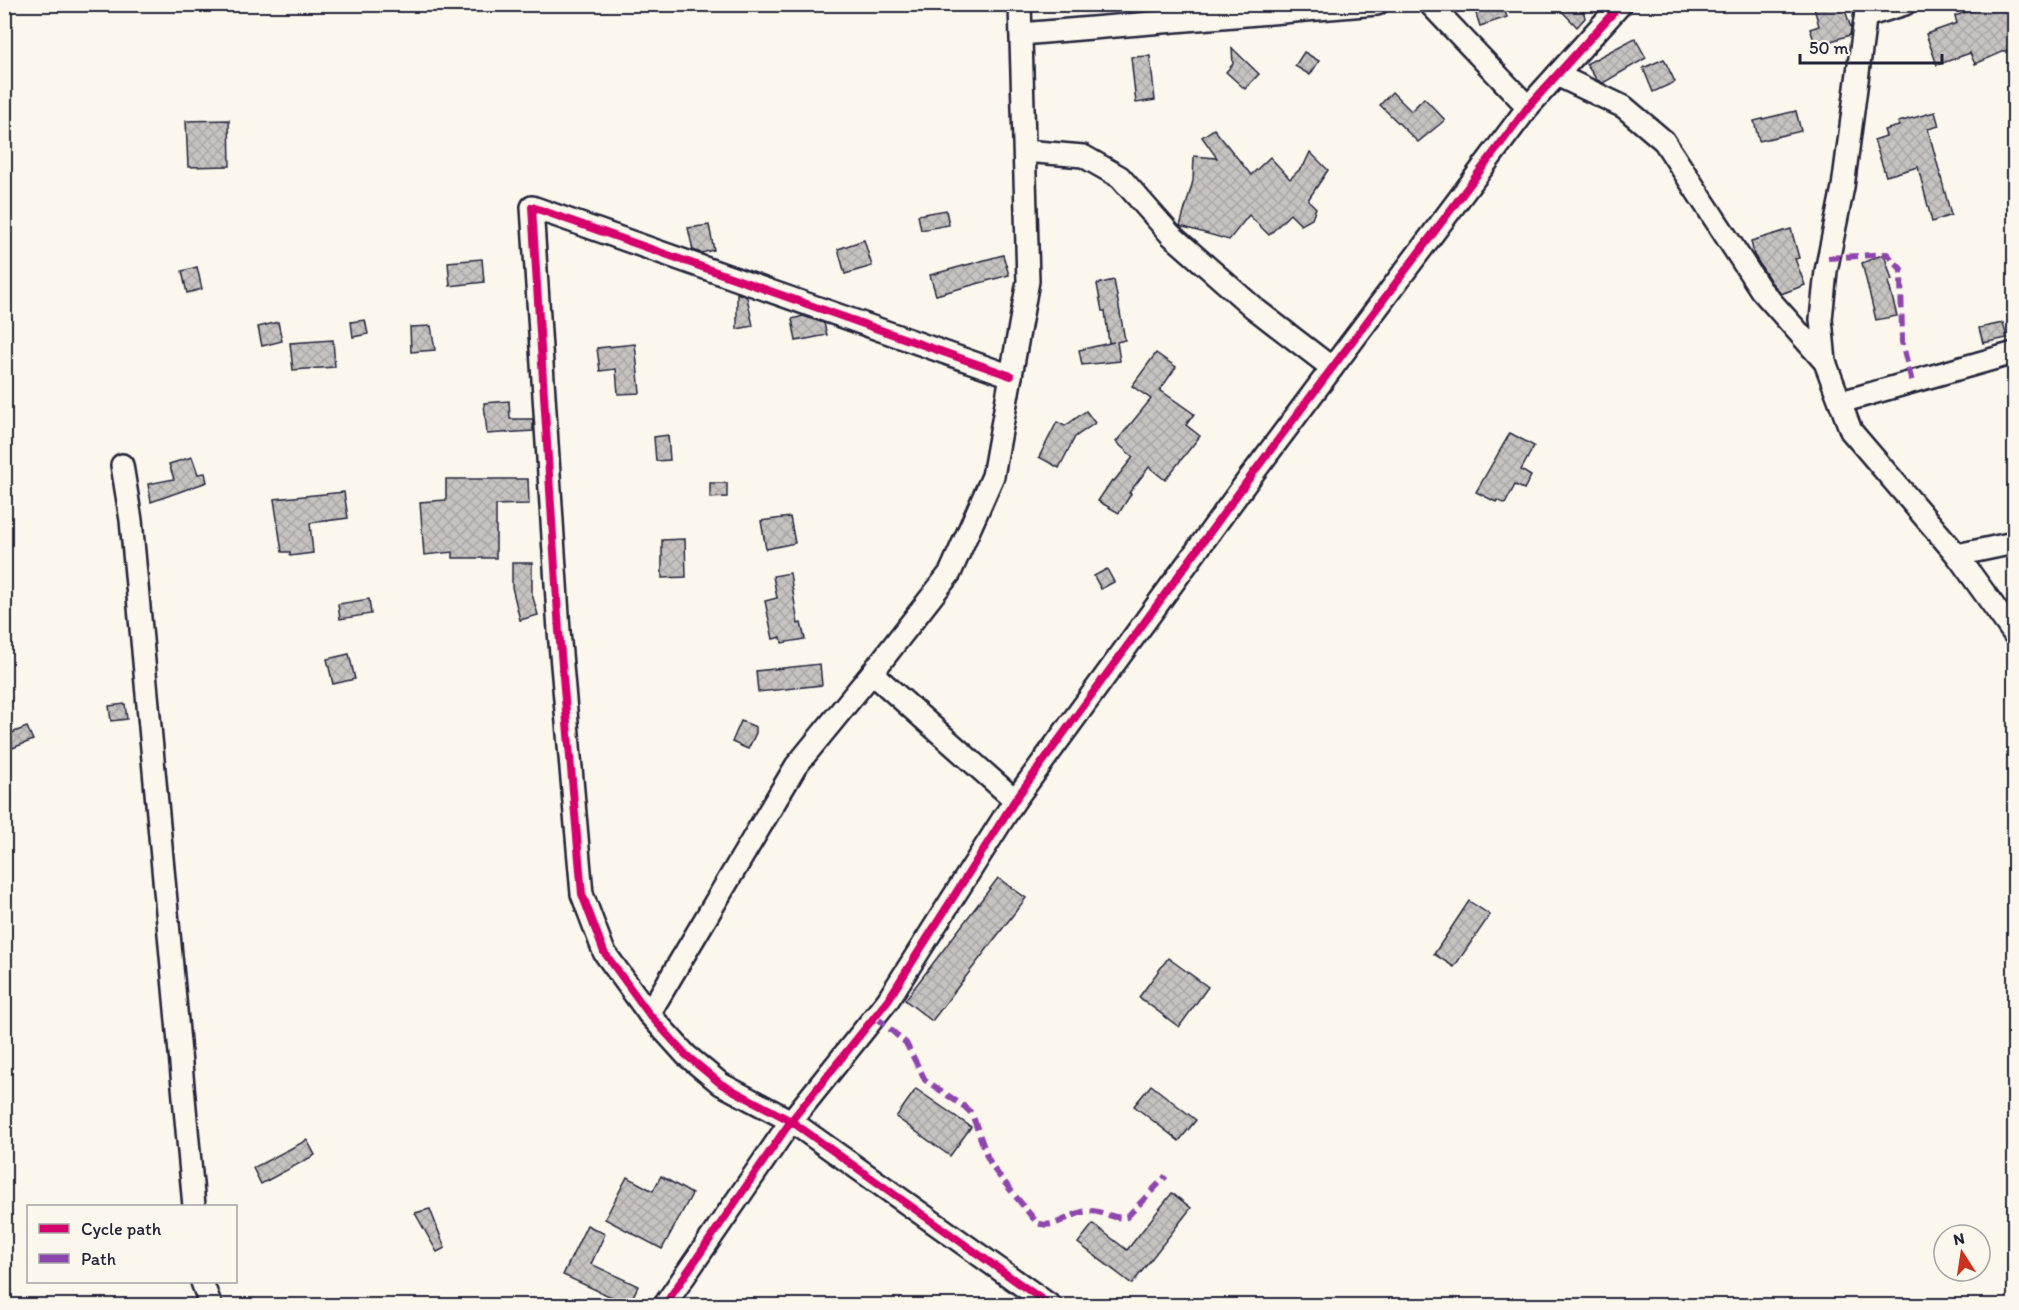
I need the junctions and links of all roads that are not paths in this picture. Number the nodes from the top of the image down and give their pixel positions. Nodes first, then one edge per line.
1 (1020, 4) edge
2 (1377, 4) edge
3 (1430, 4) edge
4 (1621, 4) edge
5 (1905, 4) edge
6 (1867, 10) edge
7 (1021, 34) junction
8 (1557, 75) junction
9 (1527, 107) junction
10 (1025, 151) junction
11 (2014, 352) edge
12 (1825, 362) junction
13 (1332, 368) junction
14 (1011, 376) junction
15 (1840, 402) junction
16 (122, 465) dead end
17 (2014, 543) edge
18 (1957, 555) junction
19 (2014, 634) edge
20 (872, 673) junction
21 (1015, 800) junction
22 (649, 1014) junction
23 (791, 1121) junction
24 (194, 1205) edge
25 (203, 1283) edge
26 (670, 1302) edge
27 (211, 1305) edge
28 (1051, 1305) edge

1 - 7 street
2 - 7 street
3 - 9 street
4 - 8 street
5 - 6 street
6 - 12 street
7 - 10 street
8 - 9 street
8 - 12 street
9 - 13 street
10 - 13 street
10 - 14 street
11 - 15 street
12 - 15 street
13 - 21 street
14 - 20 street
14 - 22 street
15 - 18 street
16 - 24 street
17 - 18 street
18 - 19 street
20 - 21 street
20 - 22 street
21 - 23 street
22 - 23 street
23 - 26 street
23 - 28 street
25 - 27 street

